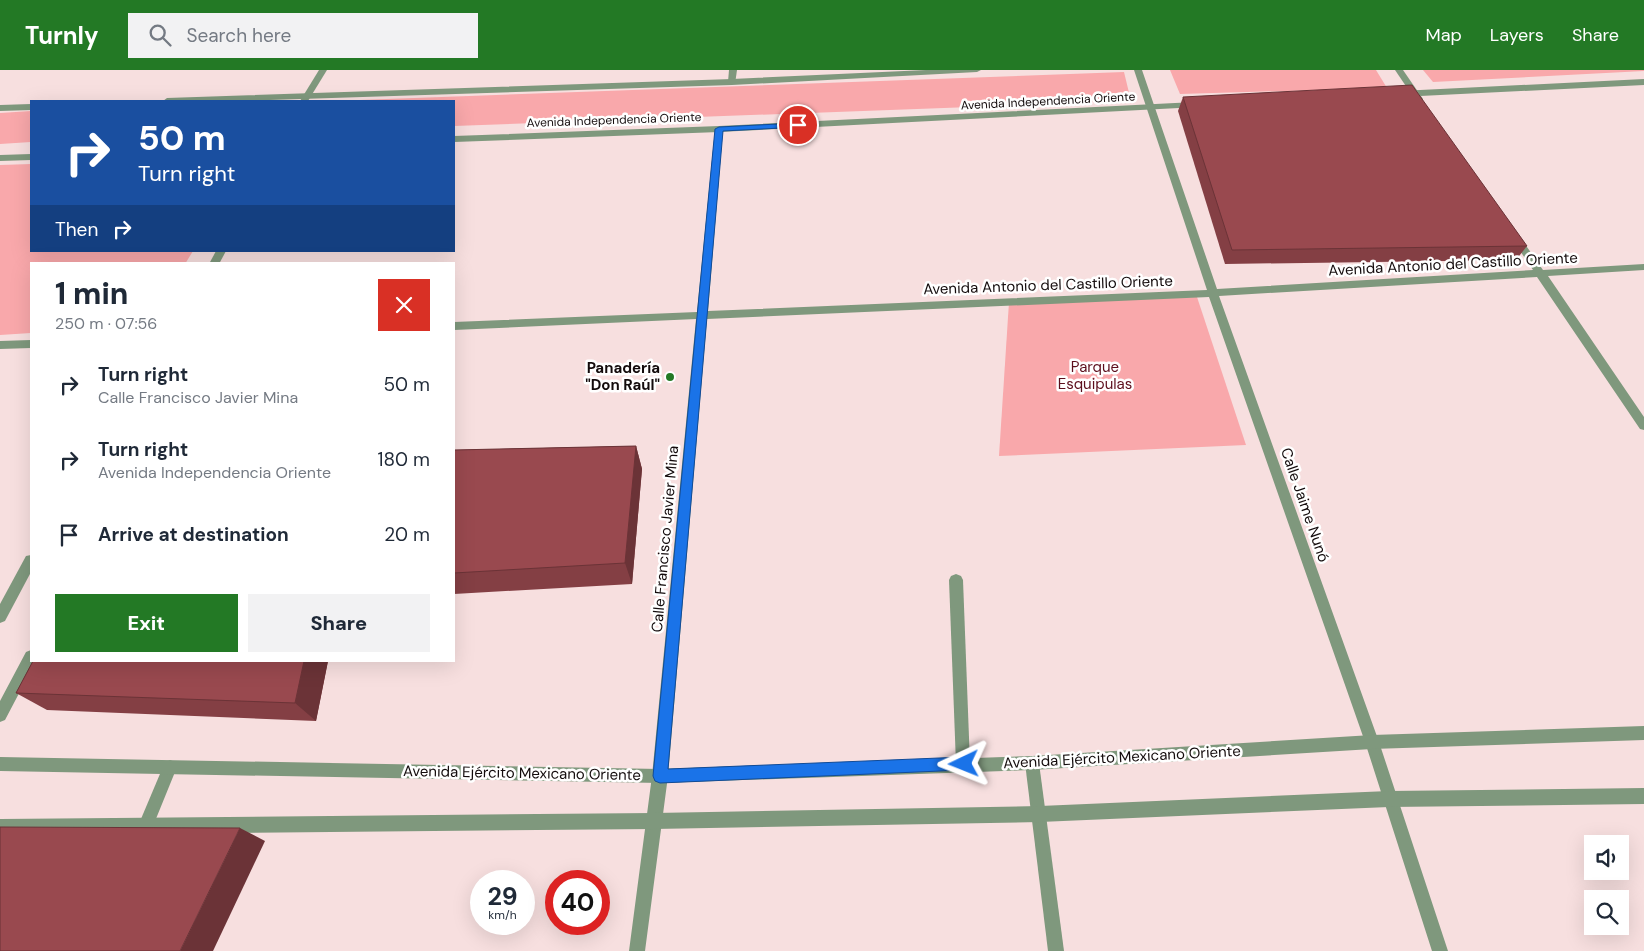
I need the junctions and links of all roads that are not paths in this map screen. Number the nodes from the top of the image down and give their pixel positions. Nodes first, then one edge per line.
1 (323, 70) edge
2 (733, 70) edge
3 (977, 70) edge
4 (1138, 70) edge
5 (1399, 70) edge
6 (732, 82) junction
7 (1644, 82) edge
8 (1415, 93) junction
9 (1386, 94) edge
10 (306, 98) edge
11 (213, 100) edge
12 (1200, 105) edge
13 (30, 107) edge
14 (0, 108) edge
15 (1152, 108) junction
16 (1426, 108) edge
17 (719, 129) junction
18 (455, 139) edge
19 (30, 157) edge
20 (0, 158) edge
21 (1508, 226) edge
22 (1644, 267) edge
23 (1541, 273) junction
24 (1213, 293) junction
25 (702, 315) junction
26 (455, 326) edge
27 (30, 344) edge
28 (0, 345) edge
29 (1644, 426) edge
30 (30, 562) edge
31 (956, 580) dead end
32 (0, 617) edge
33 (30, 658) edge
34 (0, 715) edge
35 (1644, 734) edge
36 (1372, 742) junction
37 (1032, 763) junction
38 (0, 764) edge
39 (964, 764) junction
40 (170, 767) junction
41 (660, 776) junction
42 (1644, 796) edge
43 (1389, 800) junction
44 (1040, 814) junction
45 (654, 821) junction
46 (146, 826) junction
47 (0, 827) edge
48 (638, 951) edge
49 (1056, 951) edge
50 (1440, 951) edge

1 - 10 street
2 - 6 street
3 - 6 street
4 - 15 street, Calle Jaime Nunó
5 - 8 street
6 - 10 street
7 - 8 street
8 - 9 street
8 - 16 street
10 - 11 street
12 - 15 street, Avenida Independencia Oriente
13 - 14 street
15 - 17 street, Avenida Independencia Oriente
15 - 24 street, Calle Jaime Nunó
17 - 18 street, Avenida Independencia Oriente
17 - 25 street, Calle Francisco Javier Mina
19 - 20 street
21 - 23 street
22 - 23 street, Avenida Antonio del Castillo Oriente
23 - 24 street, Avenida Antonio del Castillo Oriente
23 - 29 street
24 - 25 street, Avenida Antonio del Castillo Oriente
24 - 36 street, Calle Jaime Nunó
25 - 26 street, Avenida Antonio del Castillo Oriente
25 - 41 street, Calle Francisco Javier Mina
27 - 28 street
30 - 32 street
31 - 39 street
33 - 34 street
35 - 36 street, Avenida Ejército Mexicano Oriente
36 - 37 street, Avenida Ejército Mexicano Oriente
36 - 43 street, Calle Jaime Nunó
37 - 39 street, Avenida Ejército Mexicano Oriente
37 - 44 street
38 - 40 street, Avenida Ejército Mexicano Oriente
39 - 41 street, Avenida Ejército Mexicano Oriente
40 - 41 street, Avenida Ejército Mexicano Oriente
40 - 46 street
41 - 45 street, Calle Francisco Javier Mina
42 - 43 street
43 - 44 street
43 - 50 street, Calle Jaime Nunó
44 - 45 street
44 - 49 street
45 - 46 street
45 - 48 street, Calle Francisco Javier Mina
46 - 47 street

